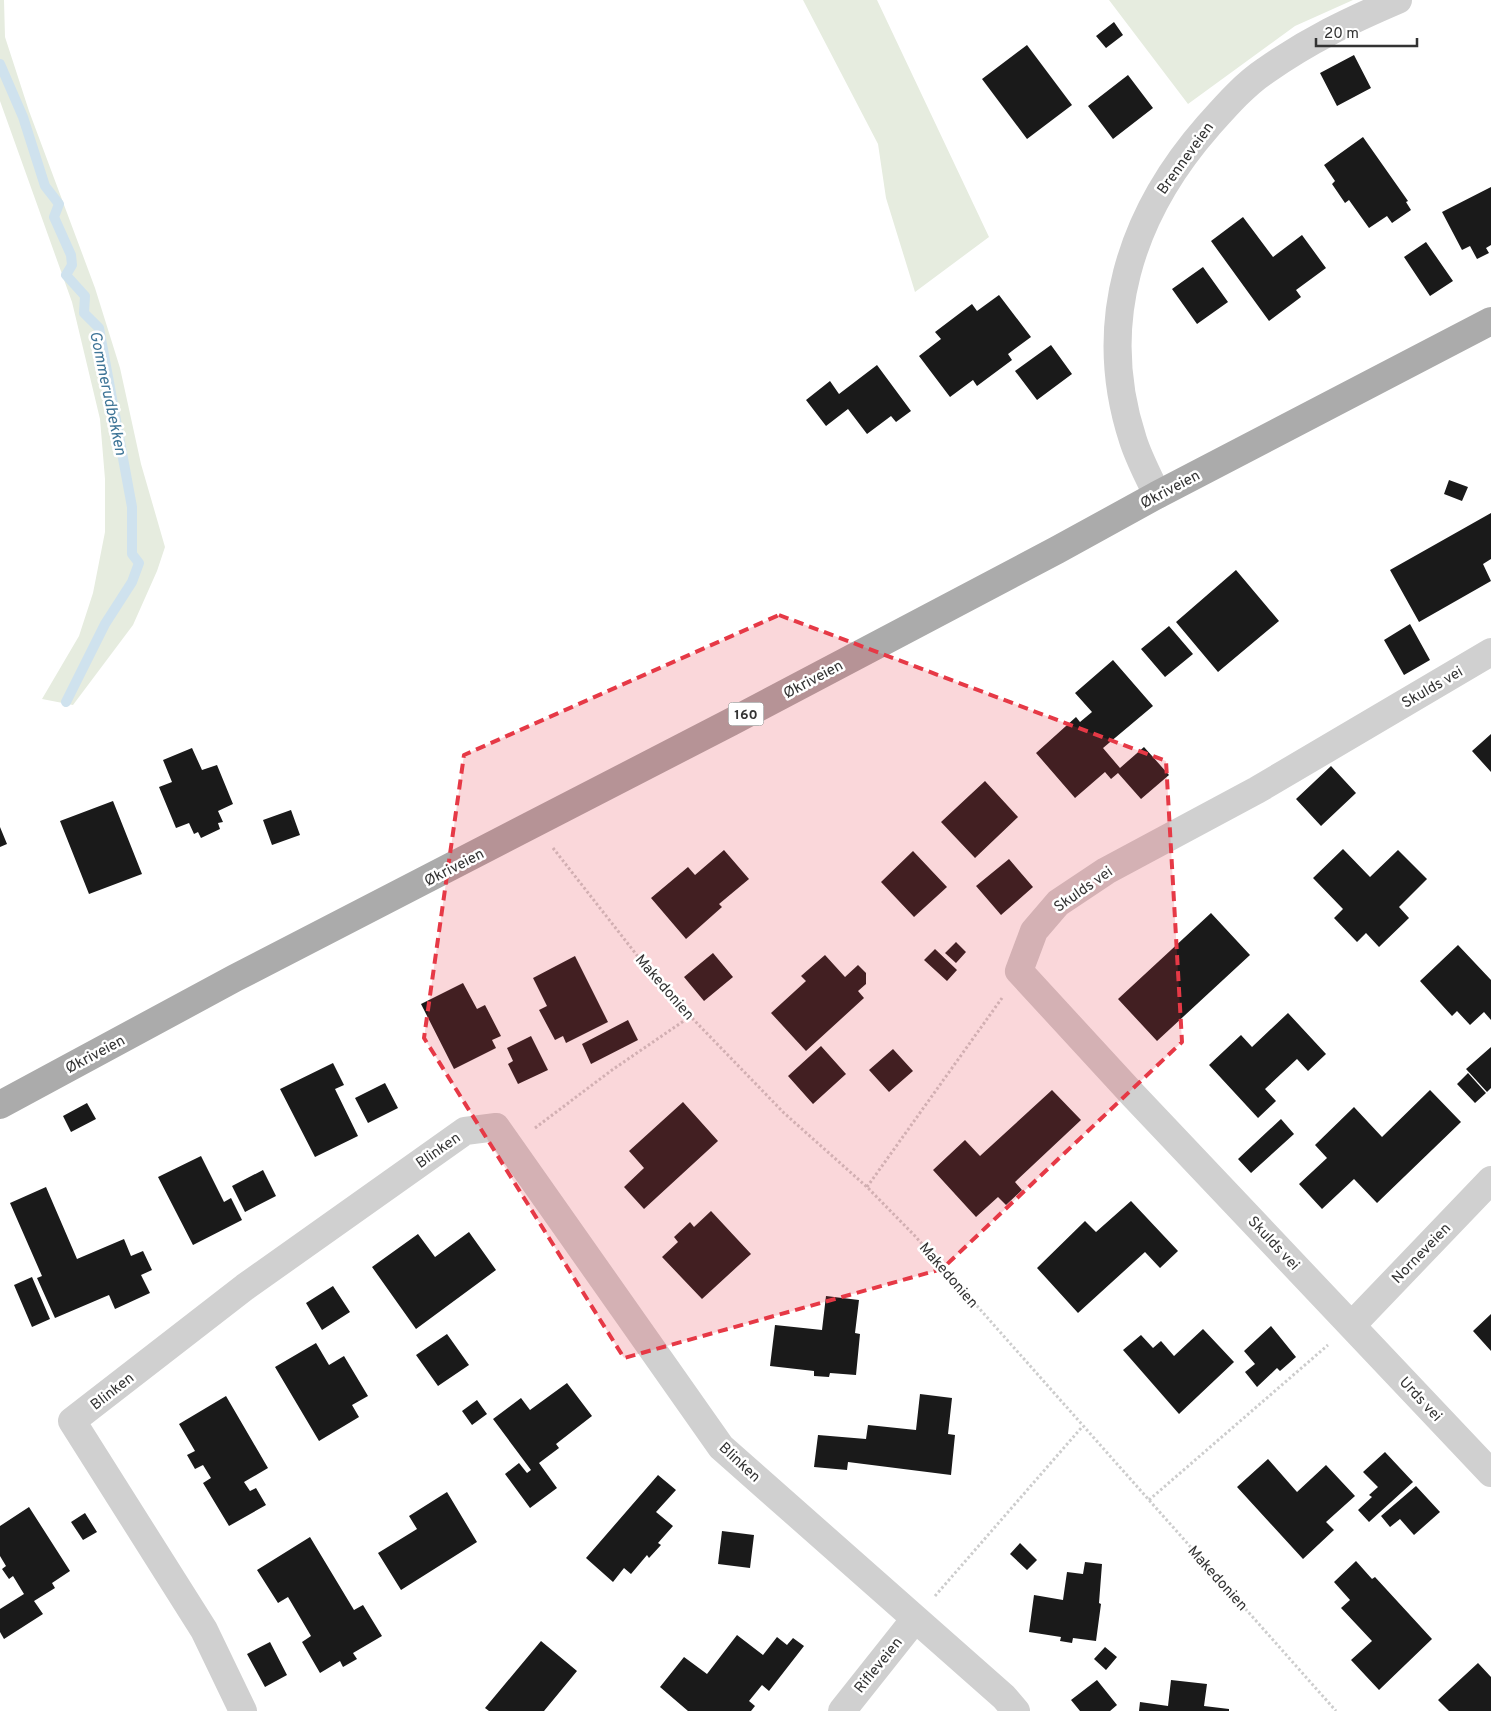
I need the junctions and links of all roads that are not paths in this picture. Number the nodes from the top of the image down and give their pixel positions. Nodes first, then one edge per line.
1 (1398, 0) edge
2 (1491, 321) edge
3 (1158, 495) junction
4 (1491, 652) edge
5 (0, 1105) edge
6 (1491, 1180) edge
7 (1352, 1325) junction
8 (1491, 1473) edge
9 (915, 1619) junction
10 (243, 1711) edge
11 (842, 1711) edge
12 (1016, 1711) edge

1 - 3 street, Brenneveien
2 - 3 main road, Økriveien / 160
3 - 5 main road, Økriveien / 160
4 - 7 street, Skulds vei
6 - 7 street, Norneveien
7 - 8 street, Urds vei
9 - 10 street, Blinken
9 - 11 street, Rifleveien
9 - 12 street, Blinken

